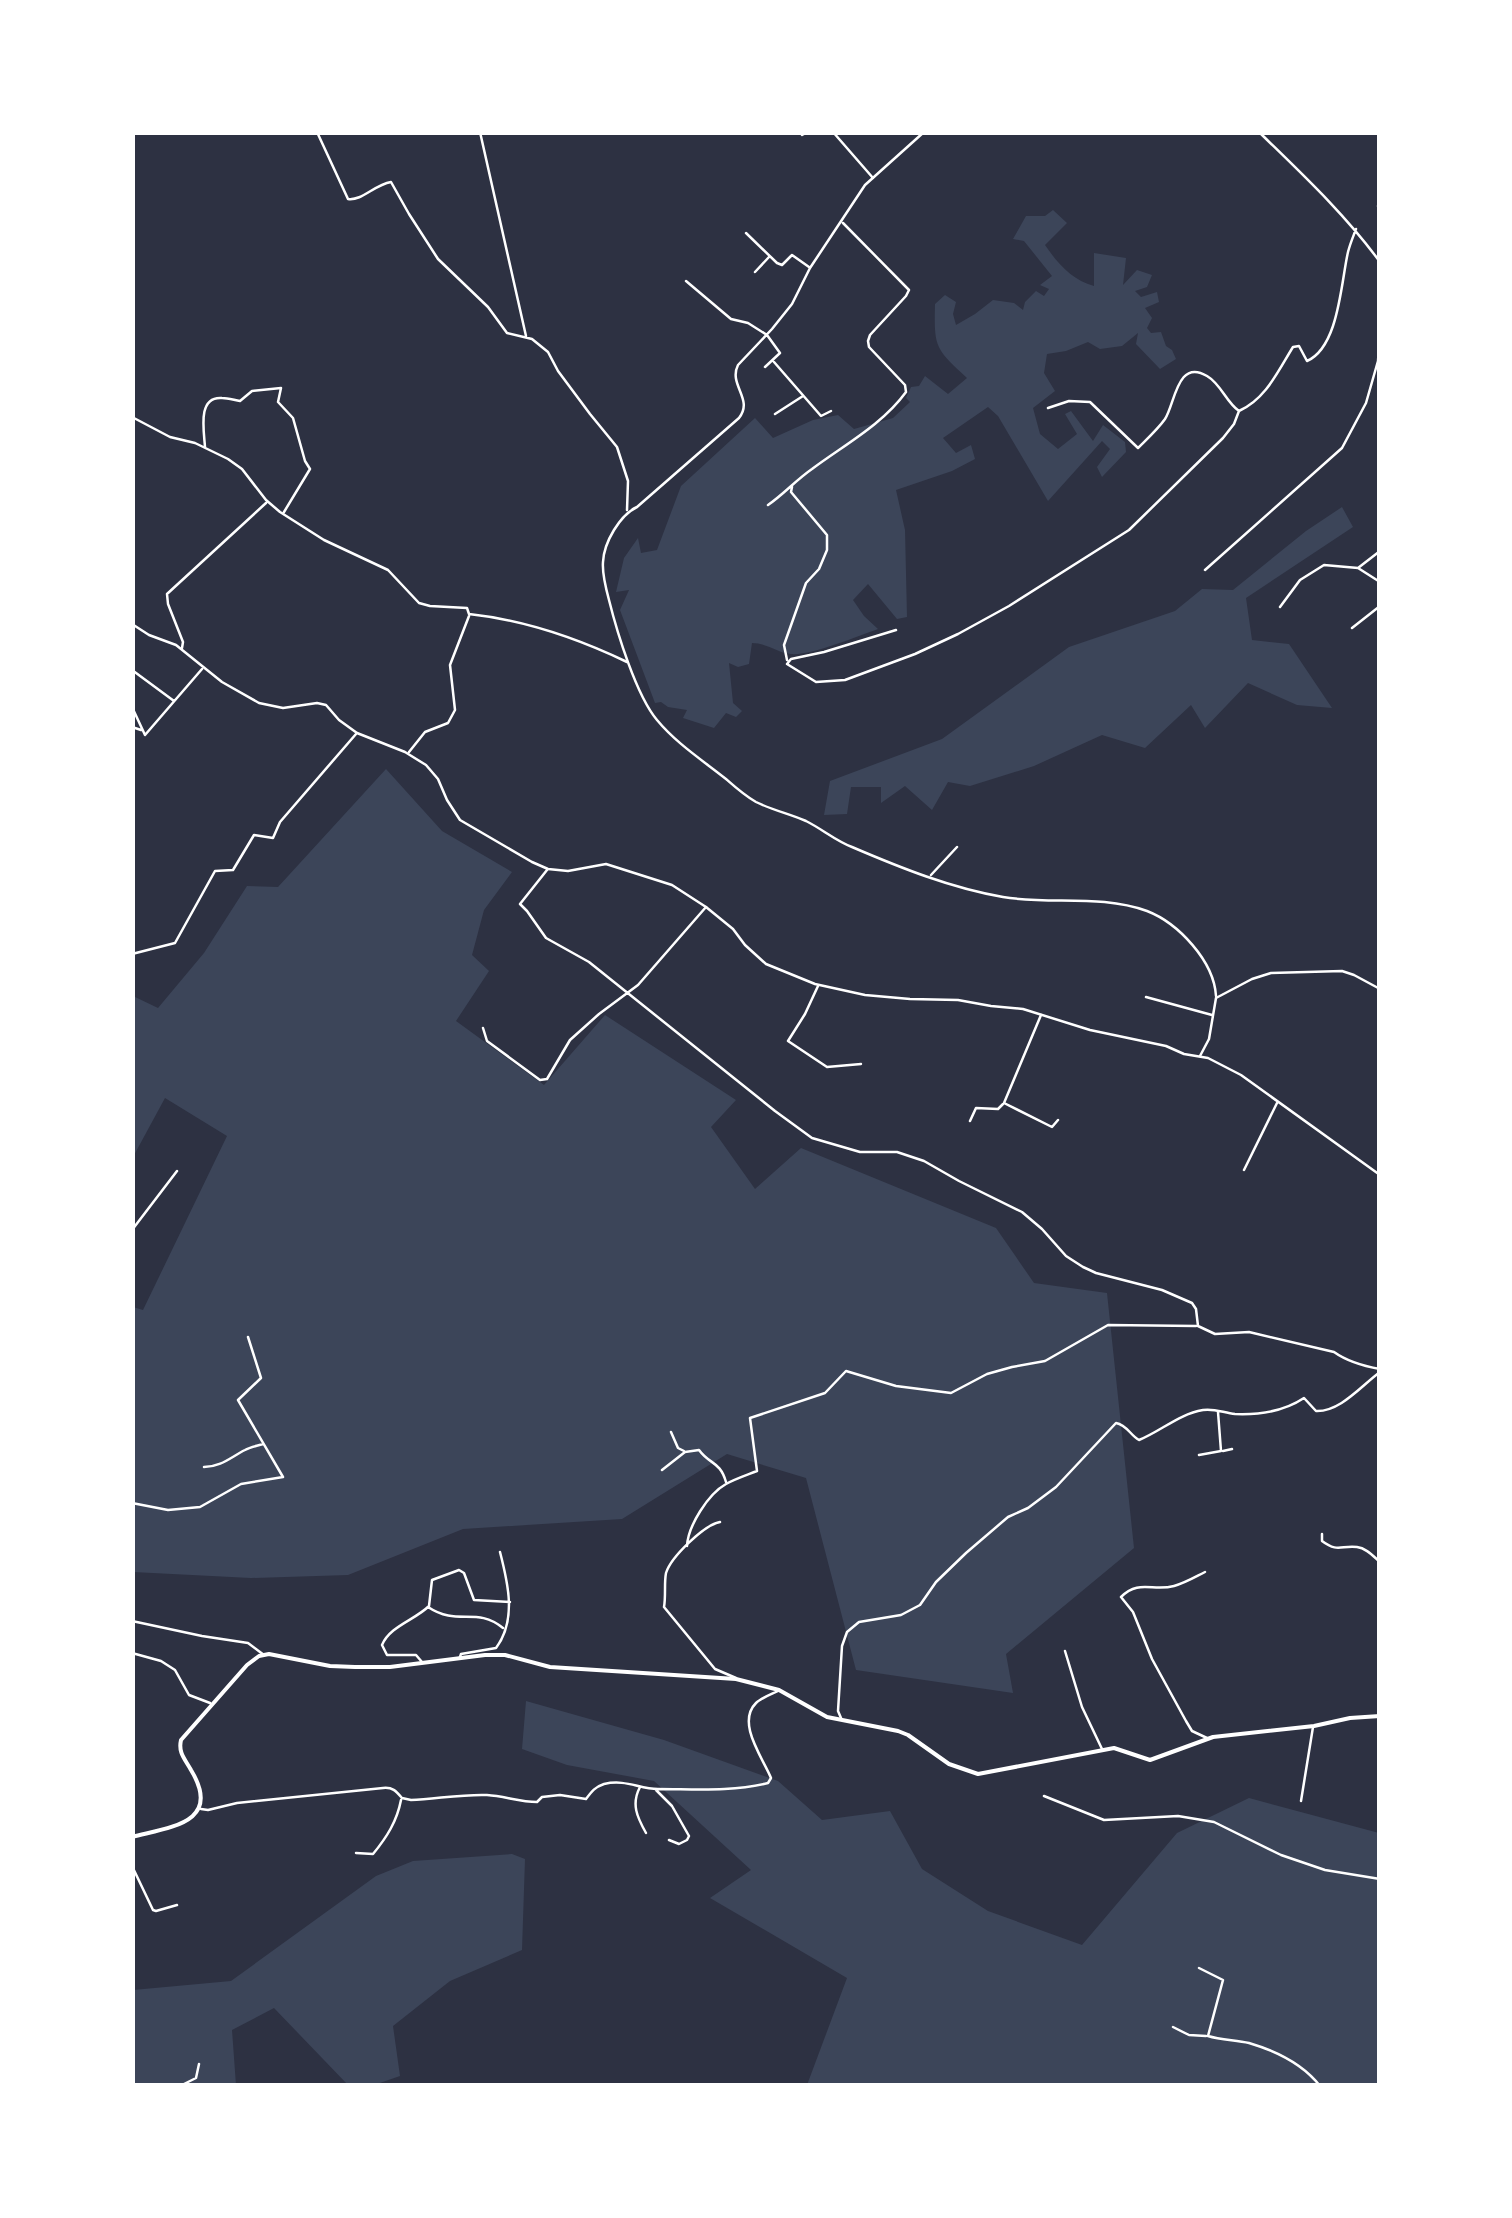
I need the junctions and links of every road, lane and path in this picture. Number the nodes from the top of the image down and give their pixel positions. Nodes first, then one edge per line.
1 (317, 132) edge
2 (480, 132) edge
3 (808, 132) edge
4 (833, 132) edge
5 (924, 132) edge
6 (1259, 132) edge
7 (802, 135) dead end
8 (874, 179) junction
9 (842, 222) junction
10 (1356, 229) junction
11 (746, 234) dead end
12 (770, 256) junction
13 (1380, 262) edge
14 (810, 268) junction
15 (756, 272) dead end
16 (686, 282) dead end
17 (1380, 331) edge
18 (767, 335) junction
19 (526, 337) junction
20 (772, 360) junction
21 (765, 367) dead end
22 (803, 396) junction
23 (1048, 408) dead end
24 (831, 411) dead end
25 (1239, 411) junction
26 (775, 414) dead end
27 (132, 417) edge
28 (205, 447) junction
29 (792, 486) junction
30 (268, 501) junction
31 (768, 505) dead end
32 (628, 511) junction
33 (283, 514) junction
34 (1380, 551) edge
35 (1358, 568) junction
36 (1205, 570) dead end
37 (1380, 582) edge
38 (1380, 606) edge
39 (1280, 607) dead end
40 (470, 614) junction
41 (132, 624) edge
42 (1352, 628) dead end
43 (896, 630) dead end
44 (181, 649) junction
45 (629, 663) junction
46 (788, 664) junction
47 (203, 668) junction
48 (132, 670) edge
49 (176, 702) junction
50 (132, 707) edge
51 (132, 727) edge
52 (143, 731) junction
53 (358, 733) junction
54 (408, 754) junction
55 (957, 847) dead end
56 (548, 869) junction
57 (930, 876) junction
58 (706, 907) junction
59 (132, 954) edge
60 (818, 984) junction
61 (1380, 989) edge
62 (628, 994) junction
63 (1146, 998) dead end
64 (1216, 998) junction
65 (1042, 1014) junction
66 (1214, 1016) junction
67 (484, 1028) dead end
68 (1199, 1057) junction
69 (861, 1064) dead end
70 (1277, 1102) junction
71 (1004, 1103) junction
72 (1058, 1120) dead end
73 (970, 1121) dead end
74 (1244, 1170) dead end
75 (178, 1171) dead end
76 (1380, 1174) edge
77 (132, 1230) edge
78 (1198, 1326) junction
79 (248, 1338) dead end
80 (1380, 1370) edge
81 (1218, 1410) junction
82 (671, 1432) dead end
83 (264, 1444) junction
84 (1232, 1450) dead end
85 (1221, 1451) junction
86 (685, 1452) junction
87 (1199, 1455) dead end
88 (204, 1467) dead end
89 (662, 1470) dead end
90 (727, 1484) junction
91 (132, 1503) edge
92 (720, 1522) dead end
93 (1322, 1534) dead end
94 (687, 1546) junction
95 (500, 1552) dead end
96 (1380, 1562) edge
97 (1204, 1572) dead end
98 (1380, 1586) edge
99 (510, 1602) junction
100 (1380, 1606) edge
101 (428, 1607) junction
102 (132, 1620) edge
103 (504, 1628) junction
104 (1064, 1651) dead end
105 (132, 1652) edge
106 (264, 1655) junction
107 (460, 1658) junction
108 (423, 1663) junction
109 (736, 1678) junction
110 (778, 1690) junction
111 (212, 1704) junction
112 (1380, 1716) edge
113 (844, 1722) junction
114 (1314, 1726) junction
115 (1208, 1738) junction
116 (1103, 1750) junction
117 (641, 1786) junction
118 (655, 1789) junction
119 (1044, 1796) dead end
120 (402, 1798) junction
121 (1302, 1801) dead end
122 (200, 1809) junction
123 (646, 1832) dead end
124 (132, 1837) edge
125 (669, 1840) dead end
126 (356, 1853) dead end
127 (132, 1866) edge
128 (1380, 1879) edge
129 (177, 1905) dead end
130 (1200, 1968) dead end
131 (1173, 2027) dead end
132 (1208, 2036) junction
133 (199, 2064) dead end
134 (180, 2086) edge
135 (1320, 2086) edge

1 - 19 street
2 - 19 street
3 - 7 street
4 - 8 street
5 - 8 street
6 - 10 street
8 - 9 street
9 - 14 street
9 - 29 street
10 - 13 street
10 - 25 street
11 - 12 street
12 - 14 street
12 - 15 street
14 - 18 street
16 - 18 street
17 - 36 street
18 - 20 street
18 - 32 street
19 - 32 street
20 - 21 street
20 - 22 street
22 - 24 street
22 - 26 street
23 - 25 street
25 - 46 street
27 - 28 street
28 - 30 street
28 - 33 street
29 - 31 street
29 - 46 street
30 - 33 street
30 - 44 street
32 - 45 street
33 - 40 street
34 - 35 street
35 - 37 street
35 - 39 street
38 - 42 street
40 - 45 street
40 - 54 street
41 - 44 street
43 - 46 street
44 - 47 street
45 - 57 street
47 - 49 street
47 - 53 street
48 - 49 street
49 - 52 street
50 - 52 street
51 - 52 street
53 - 54 street
53 - 59 street
54 - 56 street
55 - 57 street
56 - 58 street
56 - 62 street
57 - 64 street
58 - 60 street
58 - 62 street
60 - 65 street
60 - 69 street
61 - 64 street
62 - 67 street
62 - 78 street
63 - 66 street
64 - 66 street
65 - 68 street
65 - 71 street
66 - 68 street
68 - 70 street
70 - 74 street
70 - 76 street
71 - 72 street
71 - 73 street
75 - 77 street
78 - 80 street
78 - 90 street
79 - 83 street
80 - 81 street
81 - 85 street
81 - 113 street
82 - 86 street
83 - 88 street
83 - 91 street
84 - 85 street
85 - 87 street
86 - 89 street
86 - 90 street
90 - 94 street
92 - 94 street
93 - 96 street
94 - 109 street
95 - 99 street
97 - 115 street
98 - 100 street
99 - 101 street
99 - 103 street
101 - 103 street
101 - 108 street
102 - 106 street
103 - 107 street
104 - 116 street
105 - 111 street
106 - 108 main road
106 - 111 main road
107 - 108 main road
107 - 109 main road
109 - 110 main road
110 - 113 main road
110 - 118 street
111 - 122 main road
112 - 114 main road
113 - 116 main road
114 - 115 main road
114 - 121 street
115 - 116 main road
117 - 118 street
117 - 120 street
117 - 123 street
118 - 125 street
119 - 128 street
120 - 122 street
120 - 126 street
122 - 124 main road
127 - 129 street
130 - 132 street
131 - 132 street
132 - 135 street
133 - 134 street

